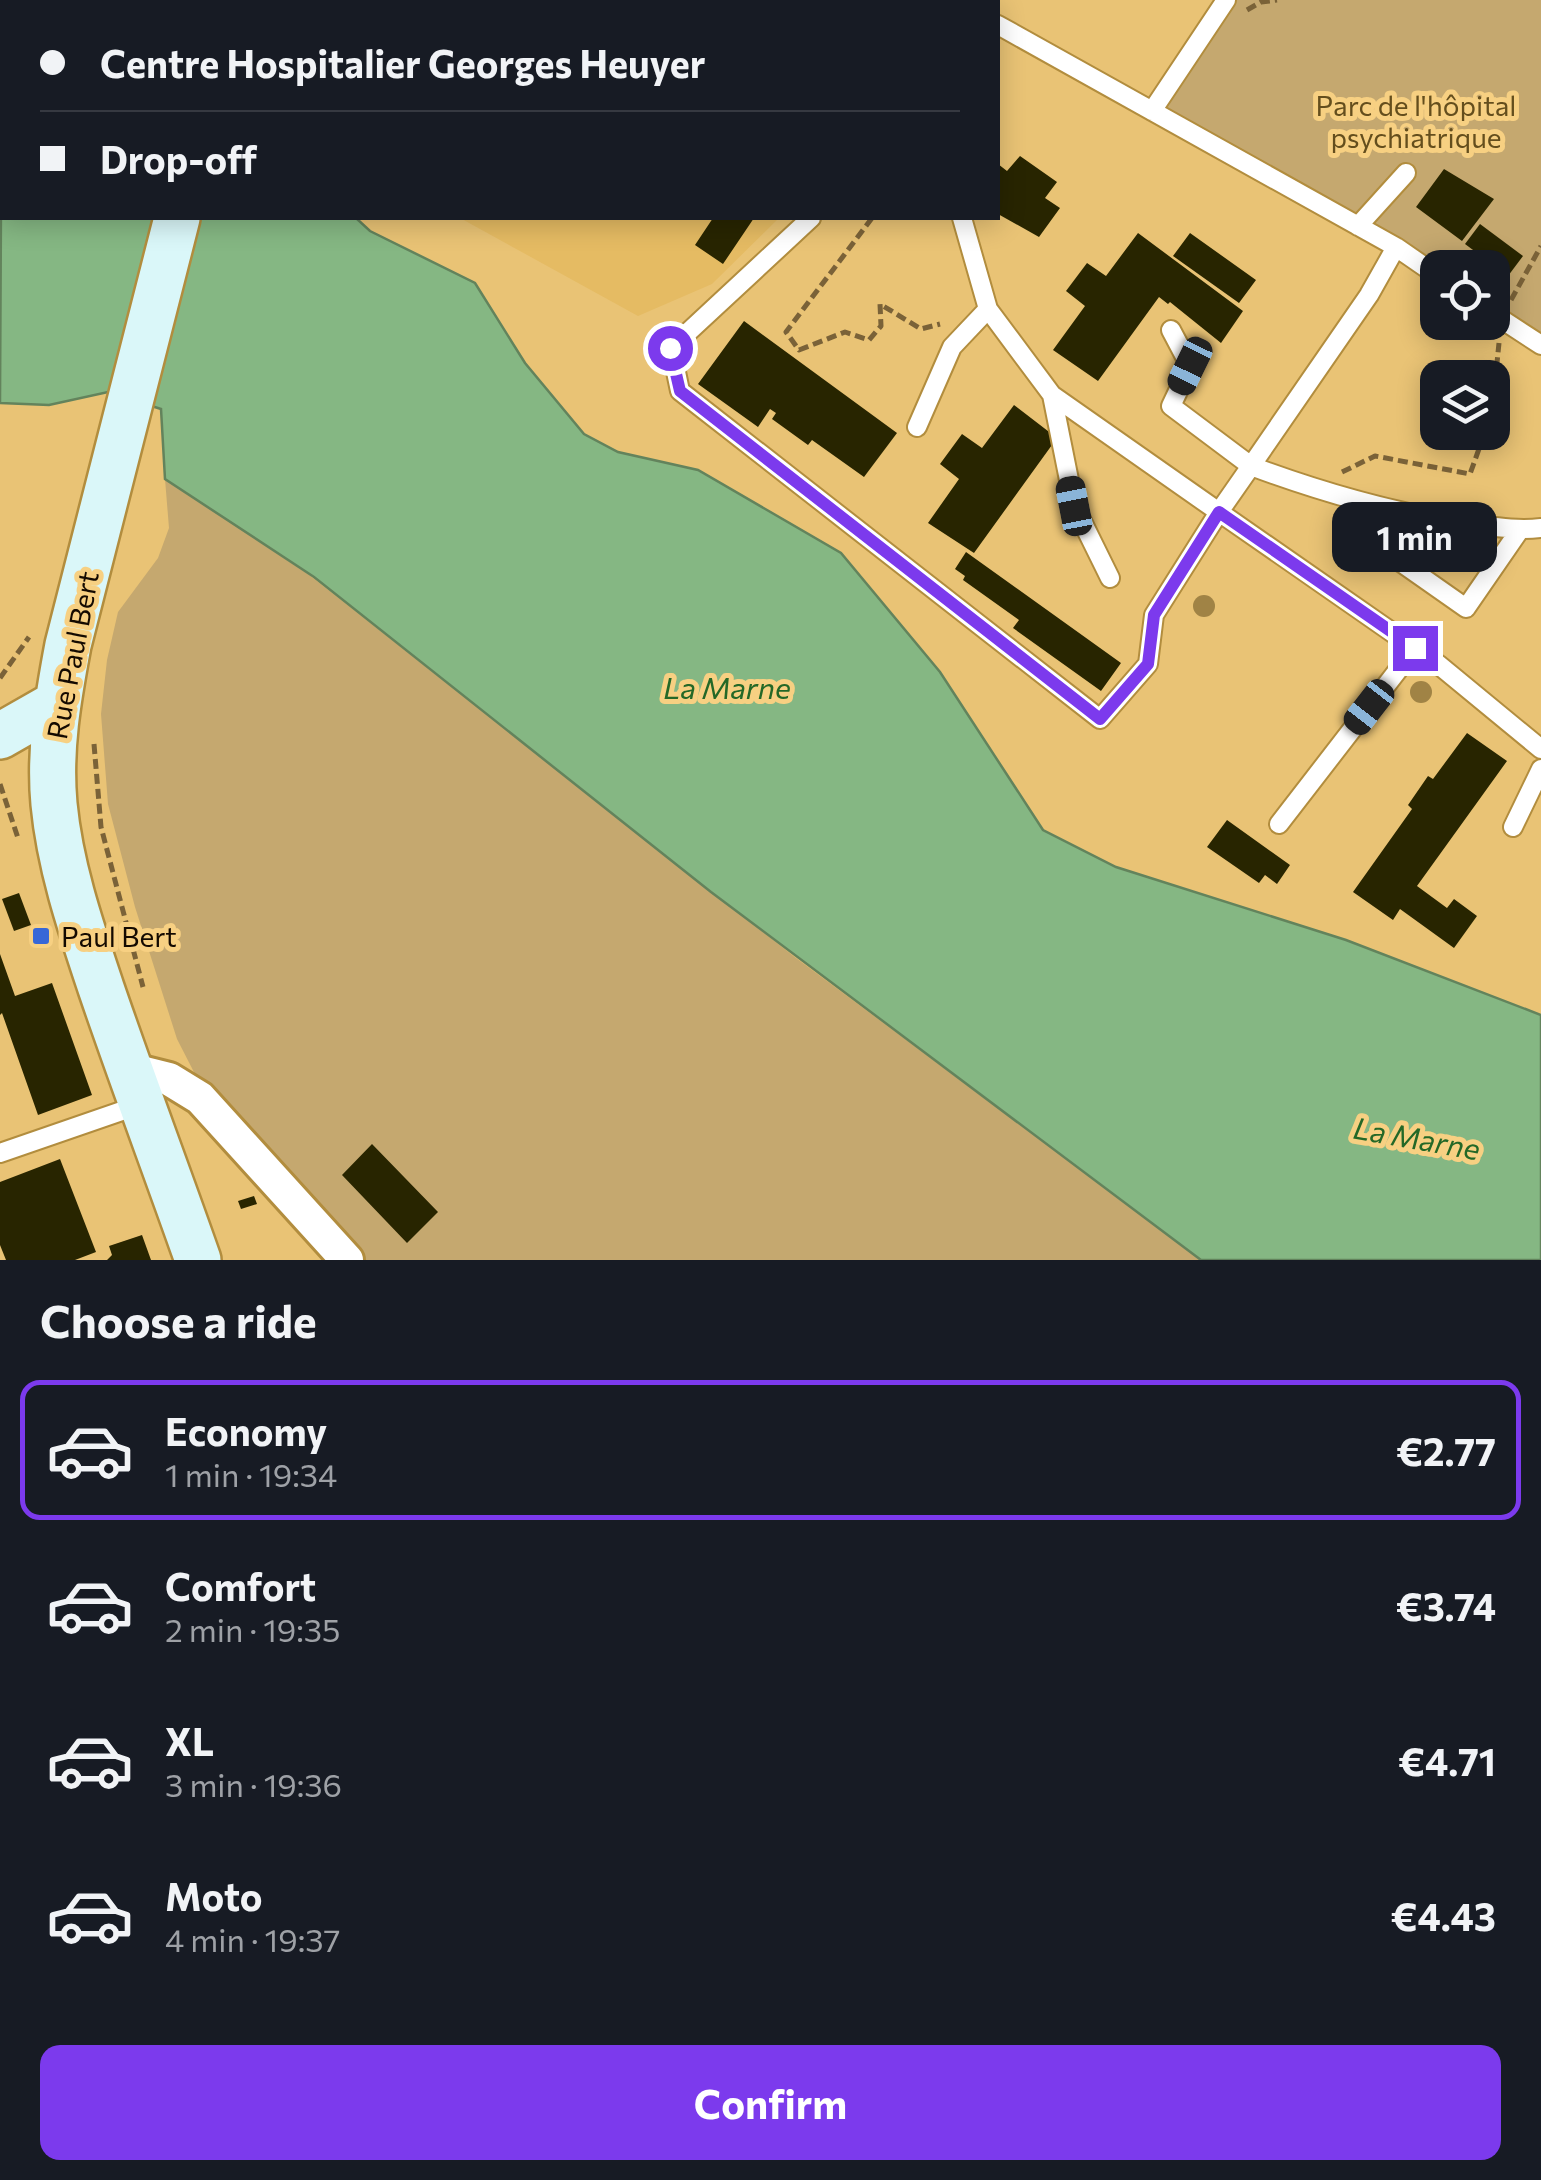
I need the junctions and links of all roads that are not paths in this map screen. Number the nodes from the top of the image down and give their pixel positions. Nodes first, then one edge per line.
1 (1226, 0) edge
2 (1000, 26) edge
3 (1152, 110) junction
4 (1406, 173) dead end
5 (176, 220) edge
6 (809, 220) edge
7 (963, 220) edge
8 (1358, 226) junction
9 (1396, 248) junction
10 (1420, 264) edge
11 (988, 308) junction
12 (1510, 325) edge
13 (1171, 330) dead end
14 (1541, 346) edge
15 (1052, 395) junction
16 (916, 427) dead end
17 (1251, 466) junction
18 (1219, 512) junction
19 (1398, 513) junction
20 (1541, 528) edge
21 (1520, 531) junction
22 (1110, 578) dead end
23 (1415, 648) junction
24 (56, 704) junction
25 (0, 736) edge
26 (1541, 748) edge
27 (1541, 770) edge
28 (1279, 824) dead end
29 (1513, 827) dead end
30 (136, 1086) junction
31 (0, 1153) edge
32 (198, 1260) edge
33 (346, 1260) edge

1 - 3 lane
2 - 3 lane
3 - 8 lane
4 - 8 lane
5 - 24 main road, Rue Paul Bert
6 - 18 lane
7 - 11 lane
8 - 9 lane
9 - 10 lane
9 - 17 lane
11 - 15 lane
11 - 16 lane
12 - 14 lane
13 - 17 lane
15 - 18 lane
15 - 22 lane
17 - 18 lane
17 - 19 lane
18 - 23 lane
19 - 21 lane
19 - 21 lane
20 - 21 lane
23 - 26 lane
23 - 28 lane
24 - 25 main road
24 - 30 main road, Rue Paul Bert
27 - 29 lane
30 - 31 lane
30 - 32 main road, Rue Paul Bert
30 - 33 street

